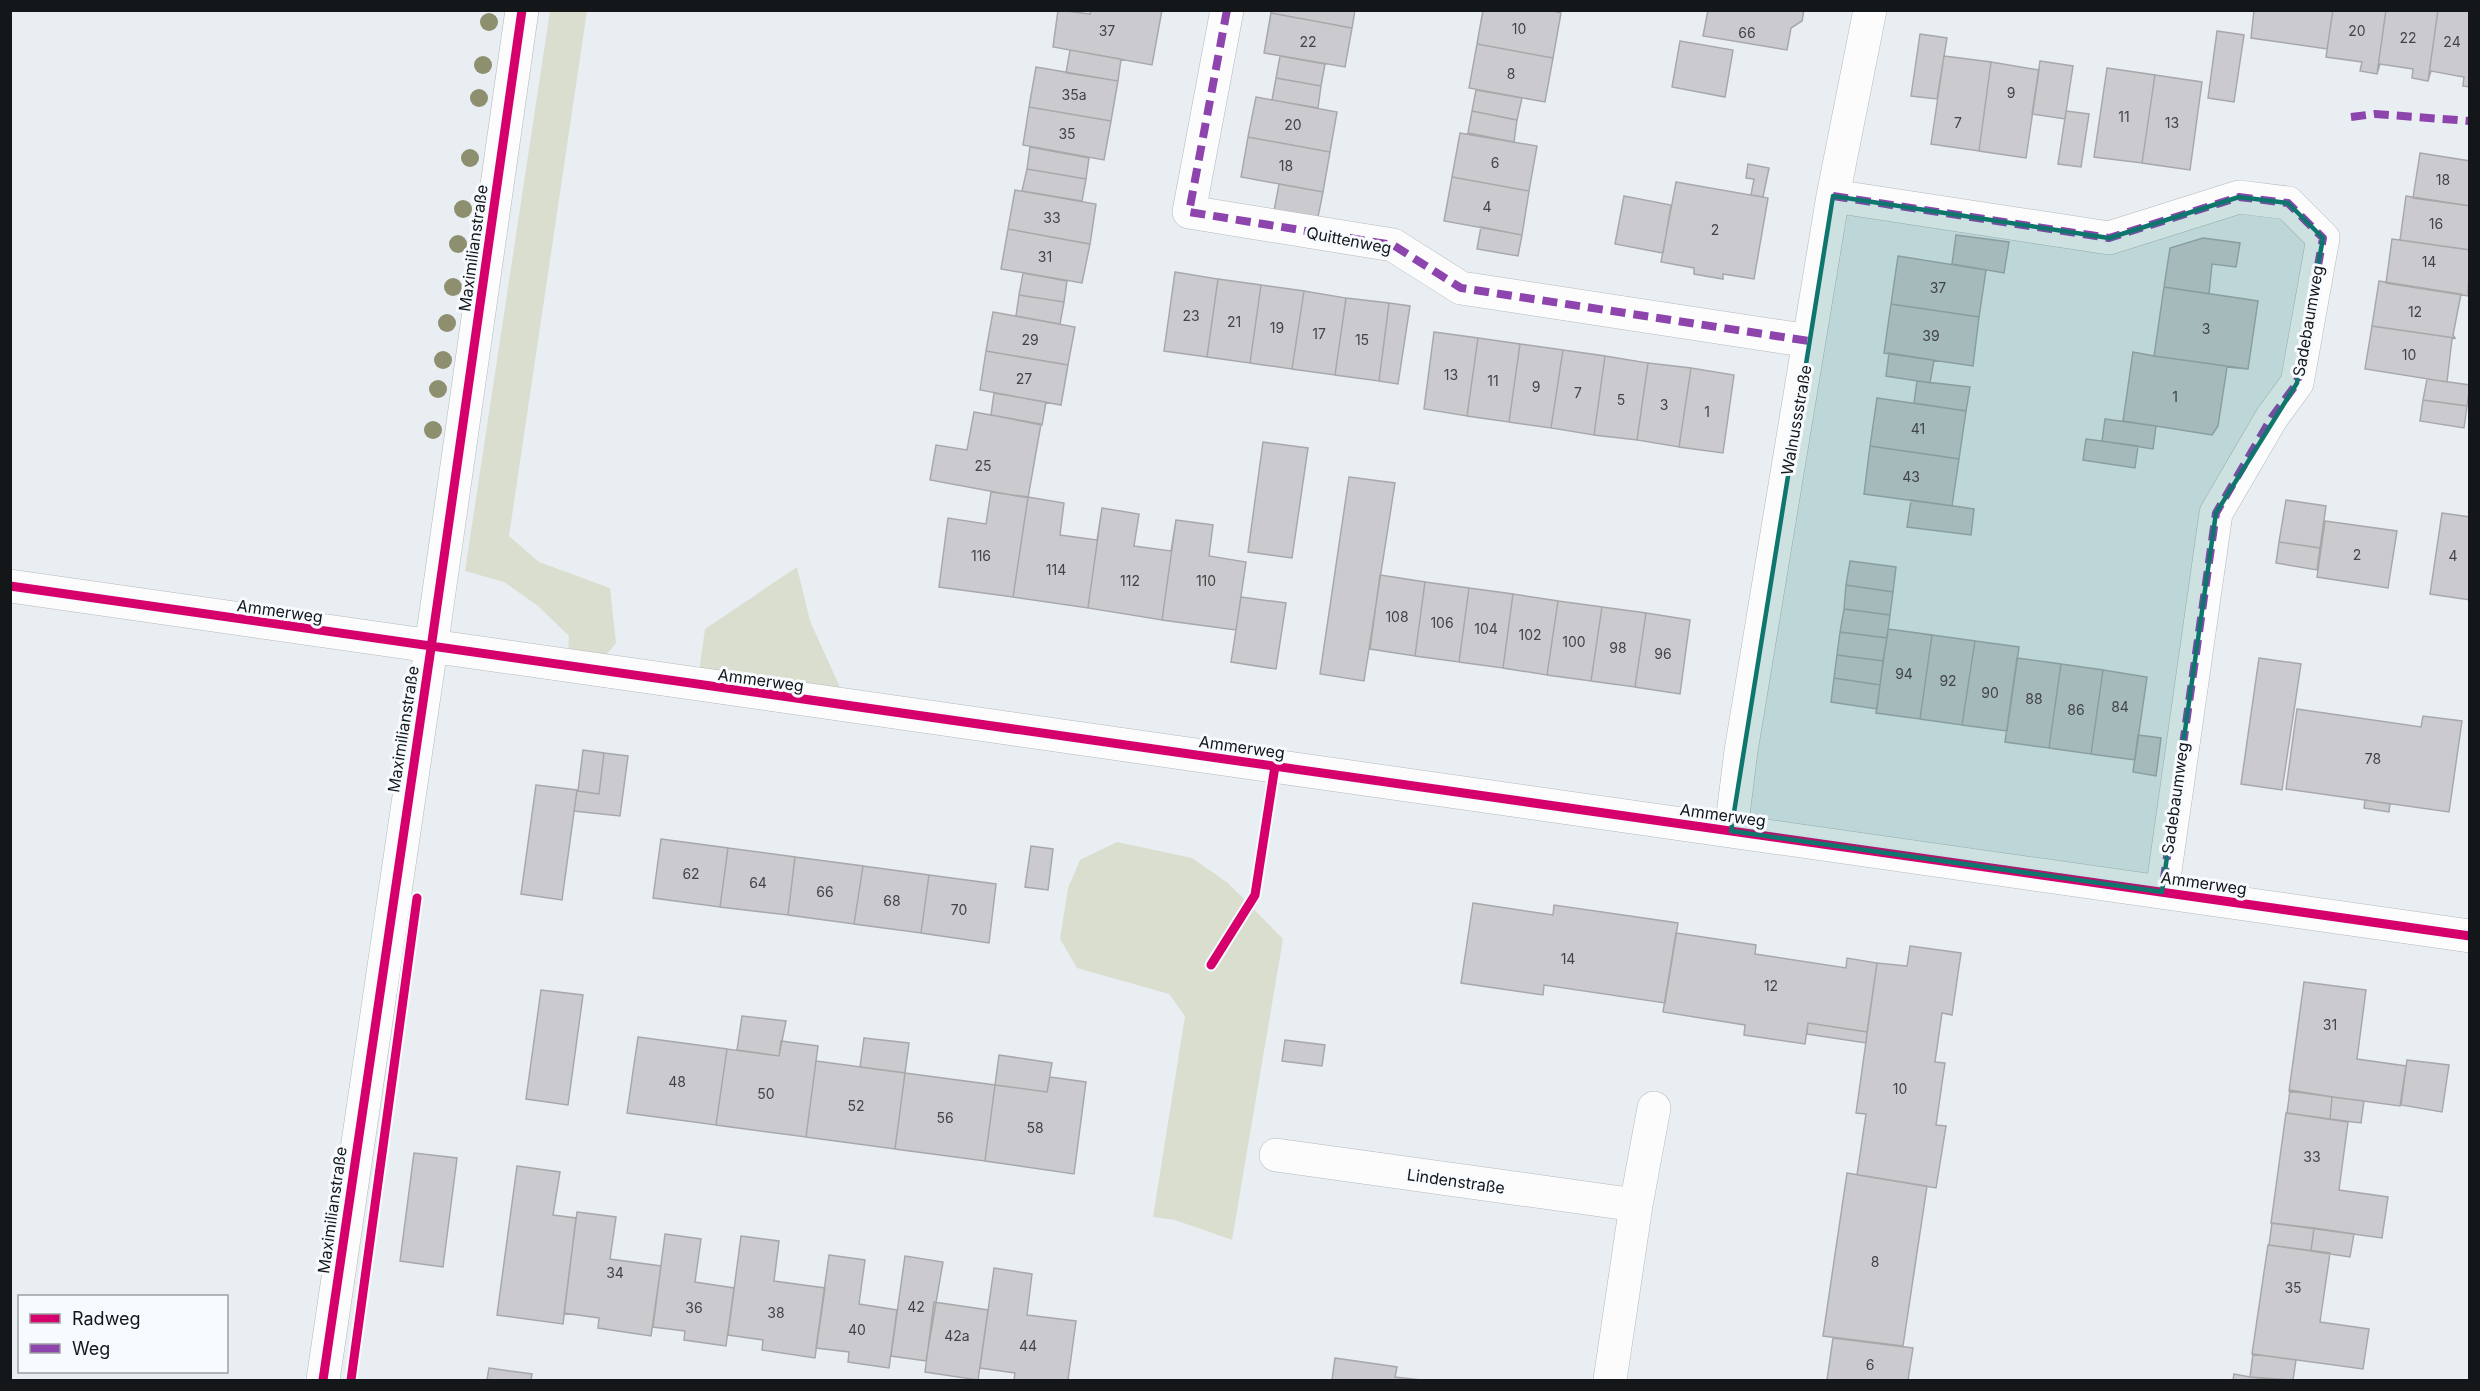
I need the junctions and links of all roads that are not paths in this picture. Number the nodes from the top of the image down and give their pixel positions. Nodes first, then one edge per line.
1 (522, 10) edge
2 (1227, 10) edge
3 (1870, 10) edge
4 (1833, 196) junction
5 (1809, 341) junction
6 (10, 586) edge
7 (431, 648) junction
8 (1731, 831) junction
9 (2162, 892) junction
10 (2469, 936) edge
11 (1654, 1108) dead end
12 (1276, 1155) dead end
13 (1636, 1205) junction
14 (323, 1380) edge
15 (1610, 1380) edge

1 - 7 street, Maximilianstraße
2 - 5 street, Quittenweg
3 - 4 street, Walnussstraße
4 - 5 street, Walnussstraße
4 - 9 street, Sadebaumweg
5 - 8 street, Walnussstraße
6 - 7 street, Ammerweg
7 - 8 street, Ammerweg
7 - 14 street, Maximilianstraße
8 - 9 street, Ammerweg
9 - 10 street, Ammerweg
11 - 13 street
12 - 13 street, Lindenstraße
13 - 15 street

